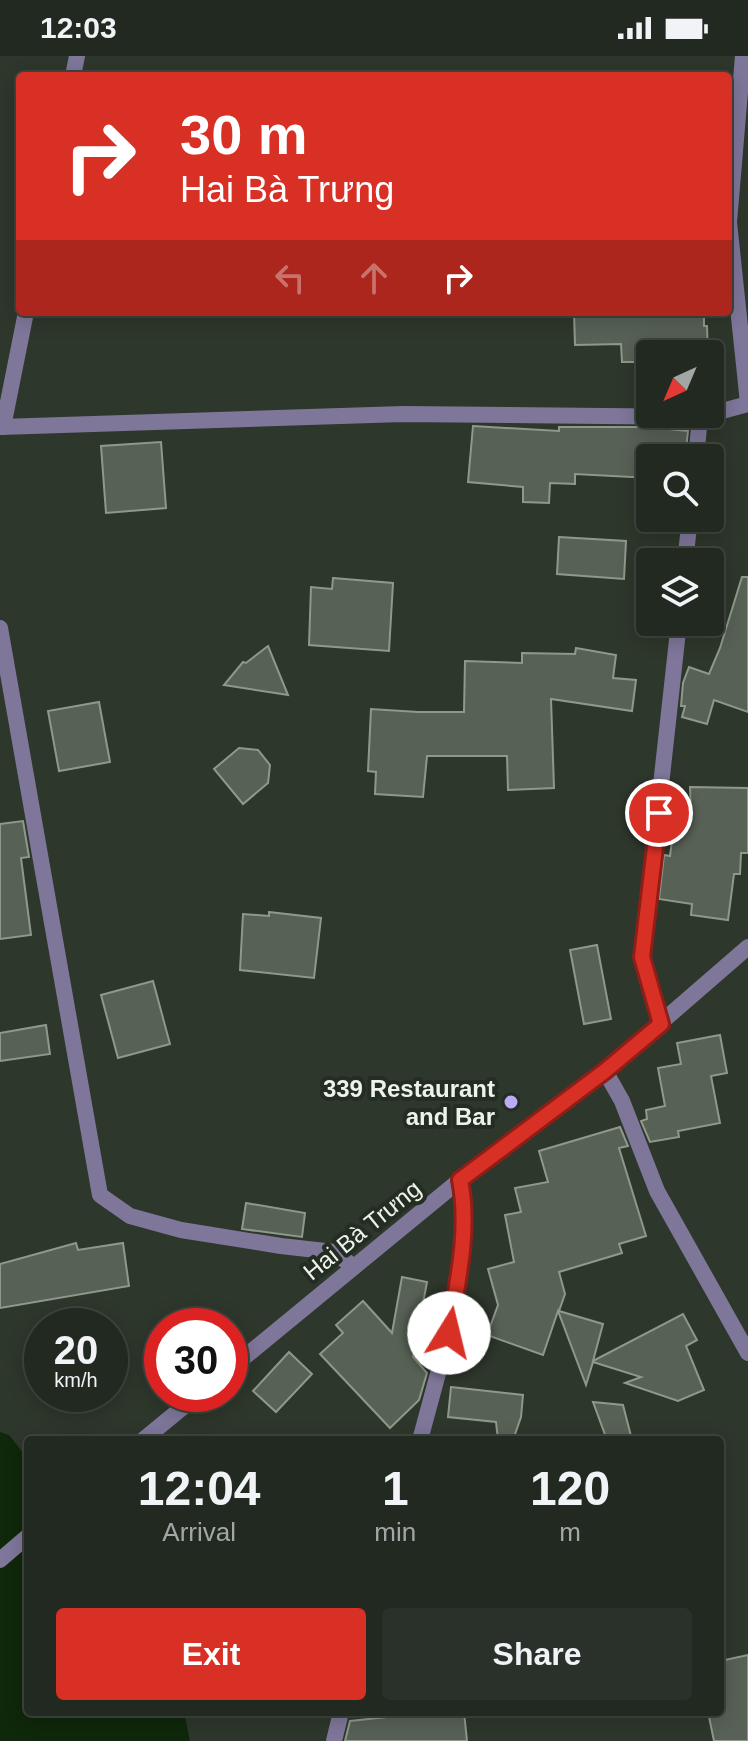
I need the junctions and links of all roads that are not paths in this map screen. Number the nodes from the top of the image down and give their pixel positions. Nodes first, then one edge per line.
1 (743, 56) edge
2 (742, 132) edge
3 (732, 201) edge
4 (732, 251) edge
5 (25, 316) edge
6 (748, 404) edge
7 (724, 410) edge
8 (636, 416) edge
9 (1, 427) edge
10 (0, 628) edge
11 (677, 636) edge
12 (748, 947) edge
13 (661, 1024) junction
14 (605, 1071) junction
15 (460, 1180) junction
16 (354, 1267) junction
17 (748, 1353) edge
18 (248, 1354) edge
19 (177, 1412) edge
20 (148, 1436) edge
21 (421, 1436) edge
22 (24, 1539) edge
23 (0, 1560) edge
24 (340, 1716) edge
25 (334, 1741) edge

1 - 2 street
2 - 3 street
4 - 6 street
5 - 9 street
6 - 7 street
8 - 9 street
10 - 16 street
11 - 13 street
12 - 13 street, Hai Bà Trưng
13 - 14 street, Hai Bà Trưng
14 - 15 street, Hai Bà Trưng
14 - 17 street
15 - 16 street, Hai Bà Trưng
15 - 21 street
16 - 18 street, Hai Bà Trưng
19 - 20 street
22 - 23 street
24 - 25 street

